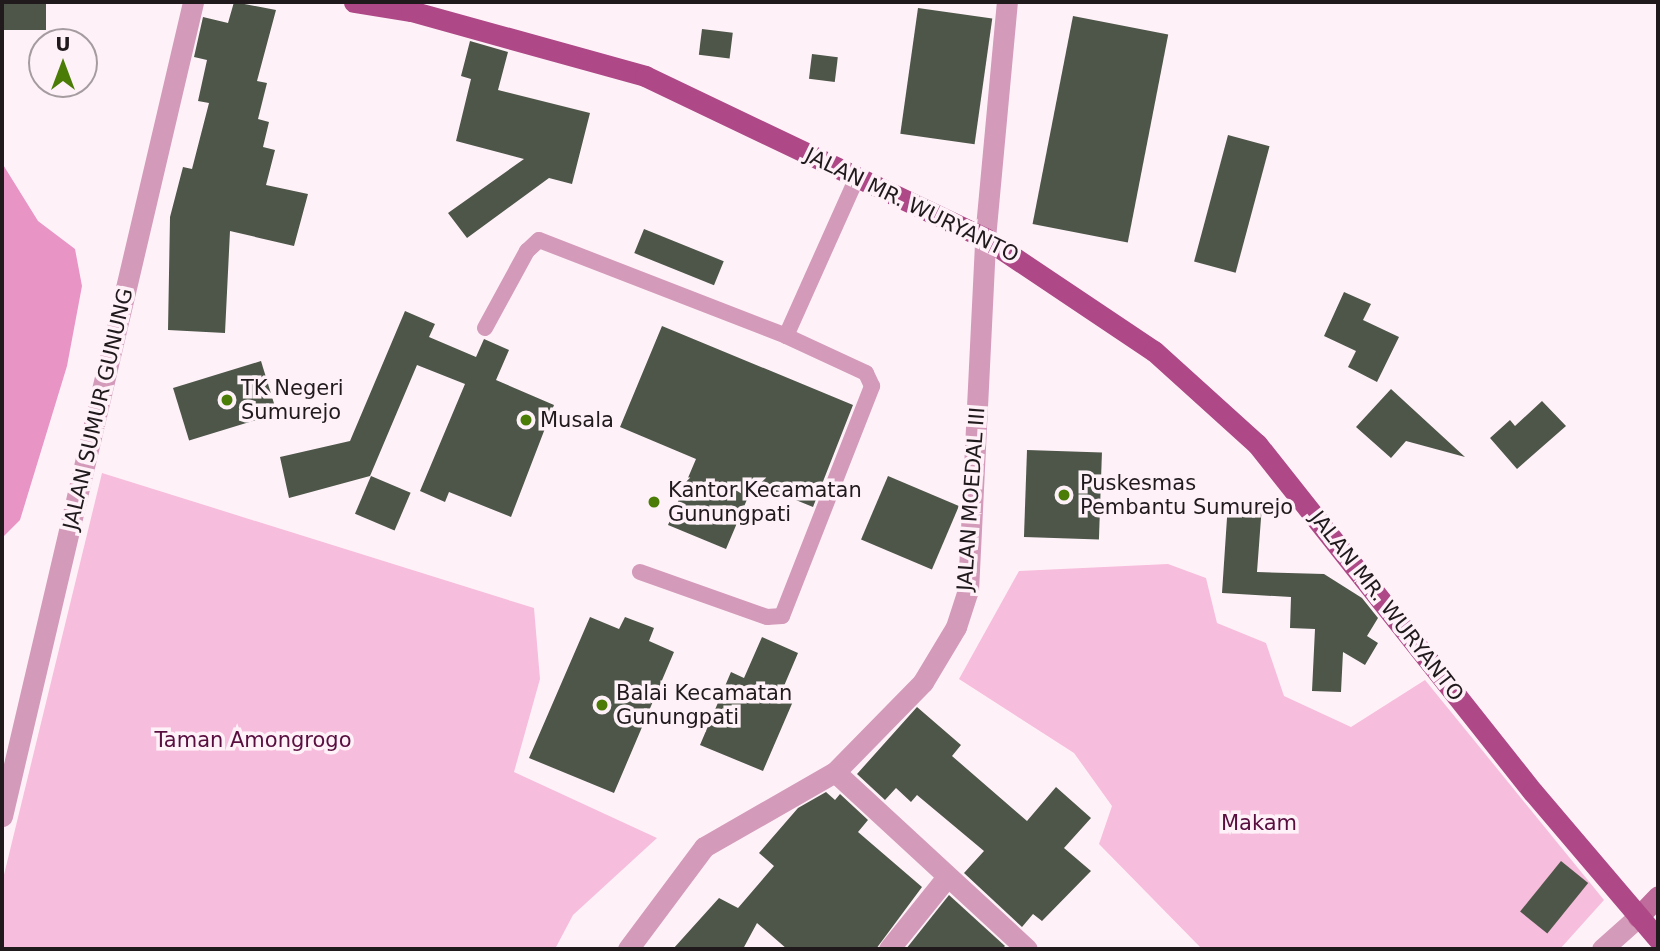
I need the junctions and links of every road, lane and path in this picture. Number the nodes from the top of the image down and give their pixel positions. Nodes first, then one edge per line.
1 (193, 2) edge
2 (354, 2) edge
3 (1007, 2) edge
4 (858, 177) junction
5 (985, 238) junction
6 (485, 328) dead end
7 (786, 336) junction
8 (640, 572) dead end
9 (835, 772) junction
10 (2, 816) edge
11 (946, 878) junction
12 (1658, 896) edge
13 (1638, 916) junction
14 (1658, 939) edge
15 (628, 949) edge
16 (889, 949) edge
17 (1027, 949) edge
18 (1602, 949) edge

1 - 10 street, JALAN SUMUR GUNUNG
2 - 4 main road, JALAN MR. WURYANTO
3 - 5 street, JALAN MOEDAL III
4 - 5 main road, JALAN MR. WURYANTO
4 - 7 lane
5 - 9 street, JALAN MOEDAL III
5 - 13 main road, JALAN MR. WURYANTO
6 - 7 lane
7 - 8 lane
9 - 11 street
9 - 15 street, JALAN MOEDAL III
11 - 16 street
11 - 17 street
12 - 13 main road
13 - 14 main road, JALAN MR. WURYANTO
13 - 18 street

